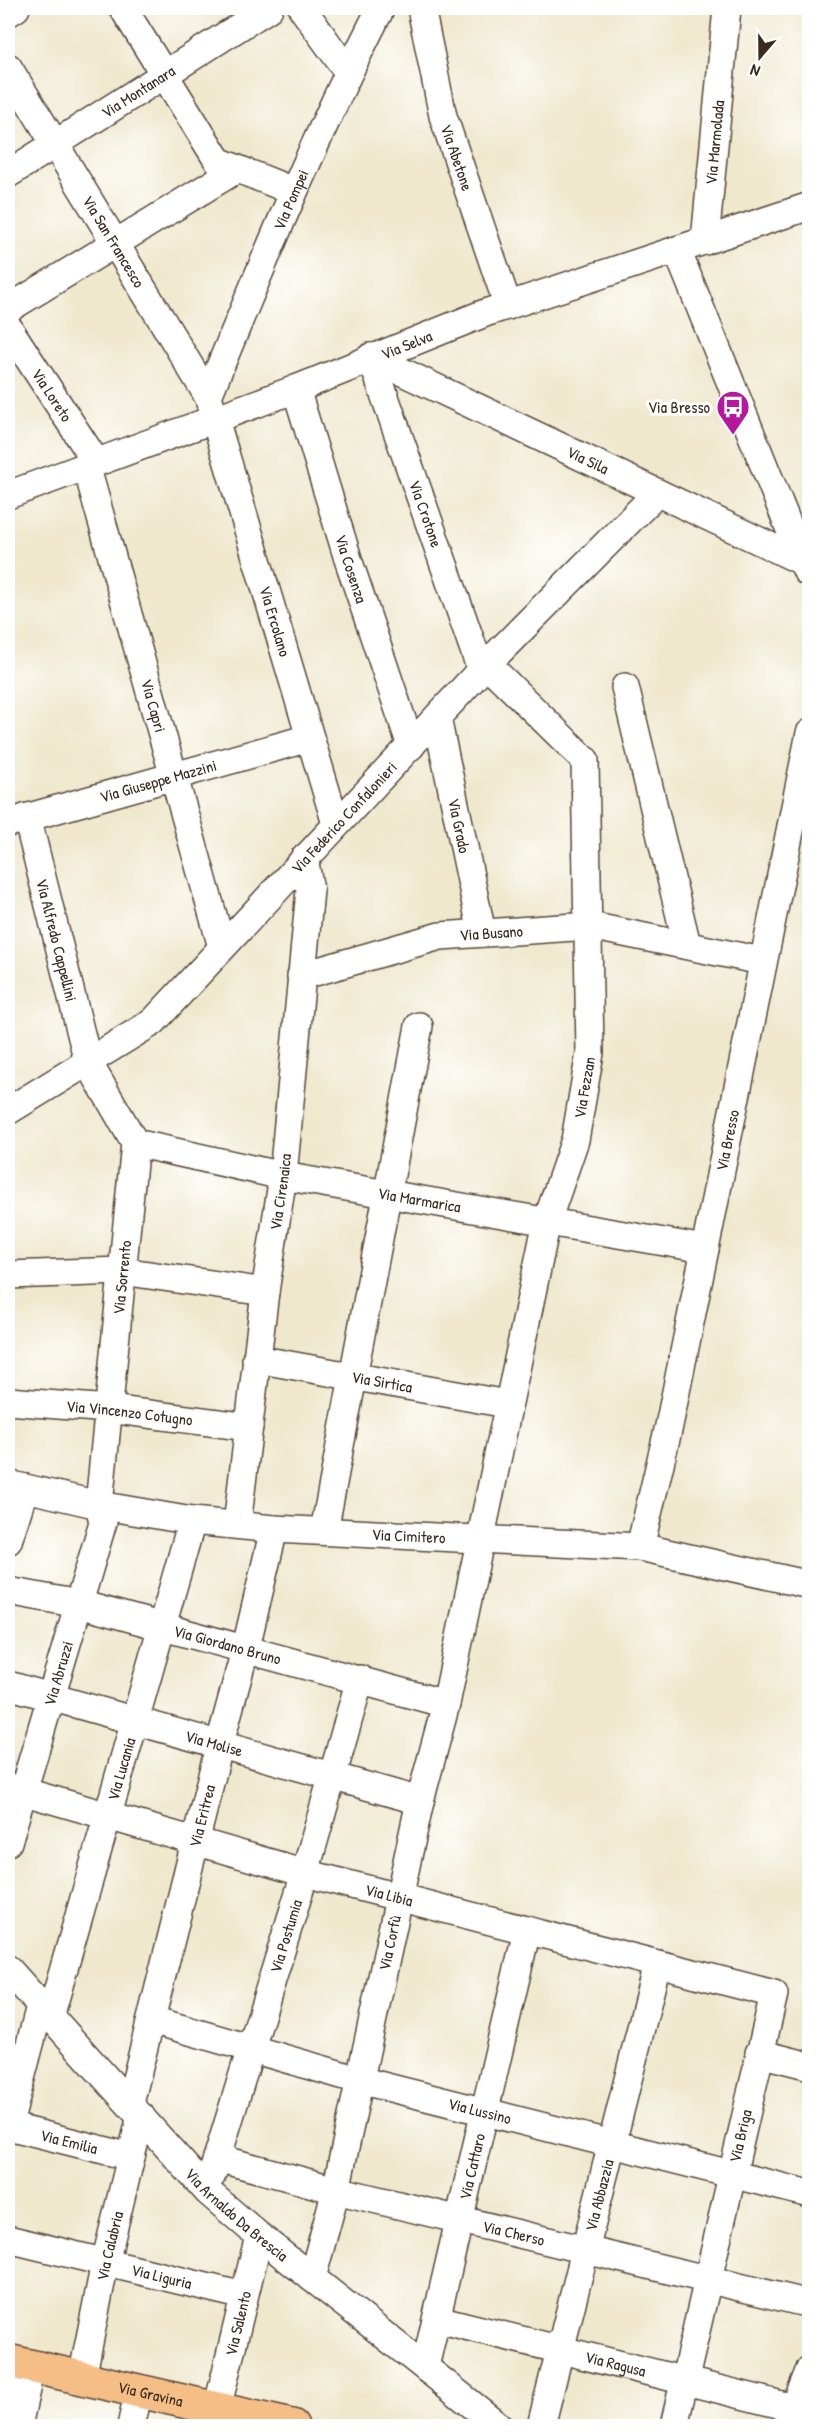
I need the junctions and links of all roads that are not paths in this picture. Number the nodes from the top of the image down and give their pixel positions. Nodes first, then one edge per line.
1 (16, 8) edge
2 (123, 8) edge
3 (269, 8) edge
4 (302, 8) edge
5 (381, 8) edge
6 (421, 8) edge
7 (727, 8) edge
8 (8, 13) edge
9 (8, 67) edge
10 (348, 72) junction
11 (166, 73) junction
12 (55, 143) junction
13 (237, 169) junction
14 (8, 174) edge
15 (293, 191) junction
16 (810, 206) edge
17 (705, 241) junction
18 (116, 242) junction
19 (676, 250) junction
20 (508, 306) junction
21 (8, 309) edge
22 (8, 327) edge
23 (371, 357) junction
24 (296, 389) junction
25 (210, 407) junction
26 (91, 464) junction
27 (657, 493) junction
28 (8, 495) edge
29 (808, 569) edge
30 (484, 667) junction
31 (625, 687) dead end
32 (437, 718) junction
33 (810, 733) edge
34 (309, 738) junction
35 (411, 746) junction
36 (174, 775) junction
37 (17, 820) edge
38 (336, 824) junction
39 (304, 858) junction
40 (590, 926) junction
41 (482, 933) junction
42 (687, 945) junction
43 (222, 948) junction
44 (762, 961) junction
45 (301, 976) junction
46 (419, 1026) dead end
47 (88, 1062) junction
48 (8, 1111) edge
49 (135, 1143) junction
50 (283, 1176) junction
51 (387, 1193) junction
52 (547, 1221) junction
53 (705, 1249) junction
54 (122, 1271) junction
55 (8, 1275) edge
56 (265, 1292) junction
57 (256, 1359) junction
58 (352, 1377) junction
59 (8, 1401) edge
60 (507, 1404) junction
61 (109, 1409) junction
62 (249, 1427) junction
63 (16, 1486) edge
64 (99, 1505) junction
65 (192, 1521) junction
66 (237, 1525) junction
67 (274, 1529) junction
68 (324, 1531) junction
69 (482, 1540) junction
70 (8, 1541) edge
71 (640, 1547) junction
72 (810, 1586) edge
73 (8, 1591) edge
74 (80, 1604) junction
75 (160, 1626) junction
76 (246, 1647) junction
77 (360, 1679) junction
78 (8, 1685) edge
79 (52, 1696) junction
80 (446, 1704) junction
81 (135, 1719) junction
82 (220, 1743) junction
83 (332, 1776) junction
84 (16, 1789) edge
85 (420, 1801) junction
86 (109, 1816) junction
87 (8, 1842) edge
88 (195, 1843) junction
89 (305, 1873) junction
90 (400, 1898) junction
91 (527, 1930) junction
92 (657, 1964) junction
93 (8, 1969) edge
94 (774, 1994) joint
95 (45, 2012) junction
96 (152, 2020) junction
97 (252, 2051) junction
98 (759, 2053) junction
99 (810, 2066) edge
100 (358, 2080) junction
101 (136, 2109) junction
102 (487, 2113) junction
103 (8, 2127) edge
104 (612, 2144) junction
105 (131, 2157) junction
106 (217, 2158) junction
107 (732, 2174) junction
108 (336, 2190) junction
109 (208, 2192) junction
110 (810, 2194) edge
111 (461, 2220) junction
112 (259, 2236) junction
113 (8, 2239) edge
114 (586, 2250) junction
115 (105, 2263) junction
116 (312, 2278) junction
117 (708, 2278) junction
118 (244, 2296) junction
119 (810, 2304) edge
120 (437, 2319) junction
121 (560, 2350) junction
122 (19, 2364) edge
123 (425, 2367) junction
124 (810, 2369) edge
125 (81, 2378) junction
126 (684, 2380) junction
127 (140, 2391) junction
128 (217, 2409) junction
129 (790, 2417) edge
130 (280, 2425) edge
131 (18, 2427) edge
132 (131, 2427) edge
133 (499, 2427) edge
134 (541, 2427) edge
135 (674, 2427) edge

1 - 8 street
2 - 11 street
3 - 11 street, Via Montanara
4 - 10 street
5 - 10 street, Via Pompei
6 - 20 street, Via Abetone
7 - 17 street, Via Marmolada
9 - 12 street, Via San Francesco
10 - 15 street, Via Pompei
11 - 12 street, Via Montanara
11 - 13 street
12 - 14 street, Via Montanara
12 - 18 street, Via San Francesco
13 - 15 street
13 - 18 street
15 - 25 street, Via Pompei
16 - 17 street, Via Selva
17 - 19 street, Via Selva
18 - 21 street
18 - 25 street, Via San Francesco
19 - 20 street, Via Selva
19 - 29 street
20 - 23 street, Via Selva
22 - 26 street, Via Loreto
23 - 24 street, Via Selva
23 - 27 street, Via Sila
23 - 30 street, Via Crotone
24 - 25 street, Via Selva
24 - 35 street, Via Cosenza
25 - 26 street, Via Selva
25 - 34 street, Via Ercolano
26 - 28 street, Via Selva
26 - 36 street, Via Capri
27 - 29 street, Via Sila
27 - 30 street, Via Federico Confalonieri
30 - 32 street, Via Federico Confalonieri
30 - 40 street, Via Fezzan
31 - 42 street
32 - 35 street, Via Federico Confalonieri
32 - 41 street, Via Grado
33 - 44 street, Via Bresso
34 - 36 street, Via Giuseppe Mazzini
34 - 38 street, Via Ercolano
35 - 38 street, Via Federico Confalonieri
36 - 37 street, Via Giuseppe Mazzini
36 - 43 street, Via Capri
37 - 47 street, Via Alfredo Cappellini
38 - 39 street, Via Federico Confalonieri
39 - 43 street, Via Federico Confalonieri
39 - 45 street, Via Cirenaica
40 - 41 street, Via Busano
40 - 42 street, Via Busano
40 - 52 street, Via Fezzan
41 - 45 street, Via Busano
42 - 44 street, Via Busano
43 - 47 street, Via Federico Confalonieri
44 - 53 street, Via Bresso
45 - 50 street, Via Cirenaica
46 - 51 street
47 - 48 street, Via Federico Confalonieri
47 - 49 street
49 - 50 street, Via Marmarica
49 - 54 street, Via Sorrento
50 - 51 street, Via Marmarica
50 - 56 street, Via Cirenaica
51 - 52 street, Via Marmarica
51 - 58 street
52 - 53 street, Via Marmarica
52 - 60 street, Via Fezzan
53 - 71 street, Via Bresso
54 - 55 street
54 - 56 street
54 - 61 street, Via Sorrento
56 - 57 street, Via Cirenaica
57 - 58 street, Via Sirtica
57 - 62 street, Via Cirenaica
58 - 60 street, Via Sirtica
58 - 68 street
59 - 61 street, Via Vincenzo Cotugno
60 - 69 street, Via Fezzan
61 - 62 street, Via Vincenzo Cotugno
61 - 64 street, Via Sorrento
62 - 66 street, Via Cirenaica
63 - 64 street, Via Cimitero
63 - 70 street
64 - 65 street, Via Cimitero
64 - 74 street, Via Abruzzi
65 - 66 street, Via Cimitero
65 - 75 street, Via Lucania
66 - 67 street, Via Cimitero
67 - 68 street, Via Cimitero
67 - 76 street, Via Eritrea
68 - 69 street, Via Cimitero
69 - 71 street, Via Cimitero
69 - 80 street, Via Corfù
71 - 72 street, Via Cimitero
73 - 74 street, Via Giordano Bruno
74 - 75 street, Via Giordano Bruno
74 - 79 street, Via Abruzzi
75 - 76 street, Via Giordano Bruno
75 - 81 street, Via Lucania
76 - 77 street, Via Giordano Bruno
76 - 82 street, Via Eritrea
77 - 80 street, Via Giordano Bruno
77 - 83 street, Via Postumia
78 - 79 street, Via Molise
79 - 81 street, Via Molise
79 - 84 street, Via Abruzzi
80 - 85 street, Via Corfù
81 - 82 street, Via Molise
81 - 86 street, Via Lucania
82 - 83 street, Via Molise
82 - 88 street, Via Eritrea
83 - 85 street, Via Molise
83 - 89 street, Via Postumia
84 - 86 street, Via Libia
84 - 87 street, Via Abruzzi
85 - 90 street, Via Corfù
86 - 88 street, Via Libia
86 - 95 street, Via Lucania
88 - 89 street, Via Libia
88 - 96 street, Via Eritrea
89 - 90 street, Via Libia
89 - 97 street, Via Postumia
90 - 91 street, Via Libia
90 - 100 street, Via Corfù
91 - 92 street, Via Libia
91 - 102 street, Via Cattaro
92 - 94 street, Via Libia
92 - 104 street, Via Abbazzia
93 - 95 street, Via Arnaldo Da Brescia
94 - 98 street, Via Briga
95 - 101 street, Via Arnaldo Da Brescia
95 - 103 street, Via Lucania
96 - 97 street, Via Lussino
96 - 101 street, Via Eritrea
97 - 100 street, Via Lussino
97 - 106 street, Via Postumia
98 - 99 street
98 - 107 street, Via Briga
100 - 102 street, Via Lussino
100 - 108 street, Via Corfù
101 - 105 street, Via Calabria
101 - 109 street, Via Arnaldo Da Brescia
102 - 104 street, Via Lussino
102 - 111 street, Via Cattaro
103 - 105 street, Via Emilia
104 - 107 street, Via Lussino
104 - 114 street, Via Abbazzia
105 - 115 street, Via Calabria
106 - 108 street, Via Cherso
106 - 109 street, Via Postumia
107 - 110 street, Via Lussino
107 - 117 street, Via Briga
108 - 111 street, Via Cherso
108 - 116 street, Via Corfù
109 - 112 street, Via Arnaldo Da Brescia
111 - 114 street, Via Cherso
111 - 120 street, Via Cattaro
112 - 116 street, Via Arnaldo Da Brescia
112 - 118 street, Via Salento
113 - 115 street, Via Liguria
114 - 117 street, Via Cherso
114 - 121 street, Via Abbazzia
115 - 118 street, Via Liguria
115 - 125 street, Via Calabria
116 - 123 street, Via Arnaldo Da Brescia
117 - 119 street, Via Cherso
117 - 126 street, Via Briga
118 - 128 street, Via Salento
120 - 121 street, Via Ragusa
120 - 123 street, Via Cattaro
121 - 126 street, Via Ragusa
121 - 134 street, Via Abbazzia
122 - 125 main road, Via Gravina
122 - 131 street
123 - 133 street, Via Arnaldo Da Brescia
124 - 129 street
125 - 127 main road, Via Gravina
126 - 129 street, Via Ragusa
126 - 135 street, Via Briga
127 - 128 main road, Via Gravina
127 - 132 street
128 - 130 main road, Via Gravina

